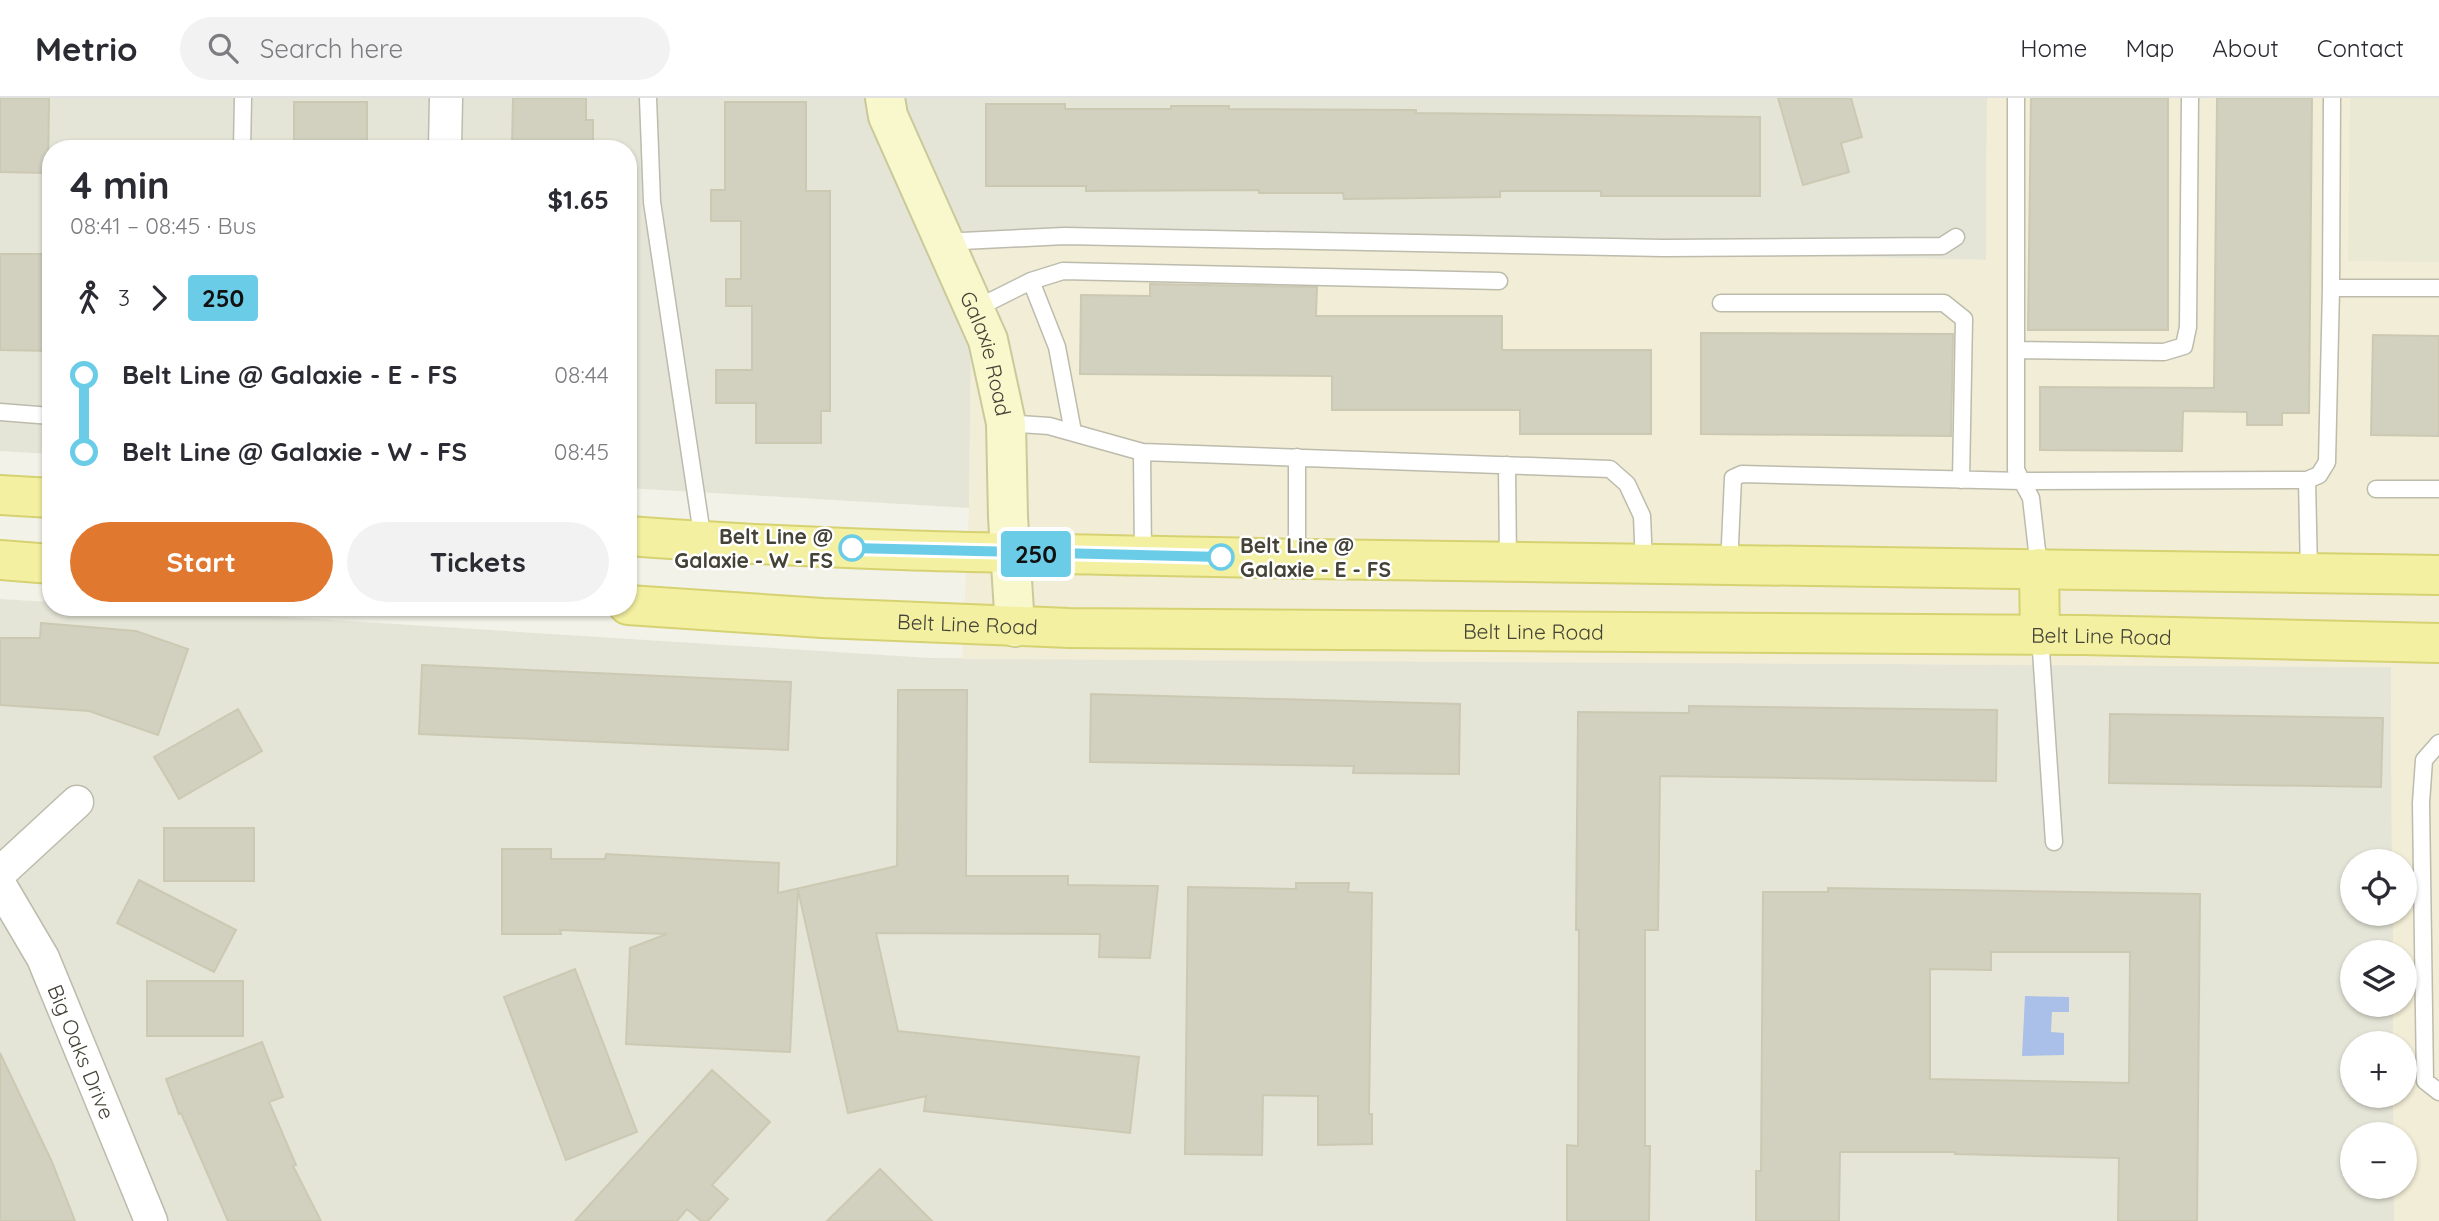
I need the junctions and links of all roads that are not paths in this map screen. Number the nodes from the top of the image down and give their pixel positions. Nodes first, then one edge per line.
1 (243, 98) edge
2 (446, 98) edge
3 (648, 98) edge
4 (884, 98) edge
5 (2016, 98) edge
6 (2190, 98) edge
7 (2332, 98) edge
8 (242, 140) edge
9 (445, 140) edge
10 (1956, 237) dead end
11 (948, 248) junction
12 (1031, 282) junction
13 (1499, 282) dead end
14 (2331, 288) junction
15 (2439, 288) edge
16 (1721, 303) dead end
17 (975, 309) junction
18 (2016, 350) junction
19 (0, 412) edge
20 (42, 415) edge
21 (1006, 423) junction
22 (1073, 432) junction
23 (1142, 452) junction
24 (1297, 457) junction
25 (1507, 465) junction
26 (1961, 480) junction
27 (2307, 480) junction
28 (2021, 481) junction
29 (2376, 489) dead end
30 (2439, 489) edge
31 (0, 495) edge
32 (42, 497) edge
33 (637, 537) edge
34 (703, 541) junction
35 (1011, 554) junction
36 (1143, 556) junction
37 (1297, 559) junction
38 (0, 560) edge
39 (42, 563) edge
40 (1508, 563) junction
41 (1644, 565) junction
42 (1729, 566) junction
43 (2039, 568) junction
44 (2309, 573) junction
45 (2439, 575) edge
46 (637, 605) edge
47 (1015, 627) junction
48 (2040, 636) junction
49 (2439, 643) edge
50 (2439, 743) edge
51 (77, 802) dead end
52 (2054, 842) dead end
53 (0, 873) edge
54 (0, 886) edge
55 (2439, 1092) edge
56 (151, 1221) edge

1 - 8 lane
2 - 9 street
3 - 34 lane
4 - 11 street, Galaxie Road
5 - 18 lane
6 - 18 lane
7 - 14 lane
10 - 11 lane
11 - 17 street, Galaxie Road
12 - 13 lane
12 - 17 lane
12 - 22 lane
14 - 15 lane
14 - 27 lane
16 - 26 lane
17 - 21 street, Galaxie Road
18 - 28 lane
19 - 20 lane
21 - 22 lane
21 - 35 street, Galaxie Road
22 - 23 lane
23 - 24 lane
23 - 36 lane
24 - 25 lane
24 - 37 lane
25 - 40 lane
25 - 41 lane
26 - 28 lane
26 - 42 lane
27 - 28 lane
27 - 44 lane
28 - 43 lane
29 - 30 lane
31 - 32 main road
33 - 34 main road
34 - 35 main road
35 - 36 main road
35 - 47 street, Galaxie Road
36 - 37 main road
37 - 40 main road
38 - 39 main road
40 - 41 main road
41 - 42 main road
42 - 43 main road
43 - 44 main road
43 - 48 main road
44 - 45 main road
46 - 47 main road, Belt Line Road
47 - 48 main road, Belt Line Road
48 - 49 main road, Belt Line Road
48 - 52 lane
50 - 55 lane
51 - 53 street
54 - 56 street, Big Oaks Drive

